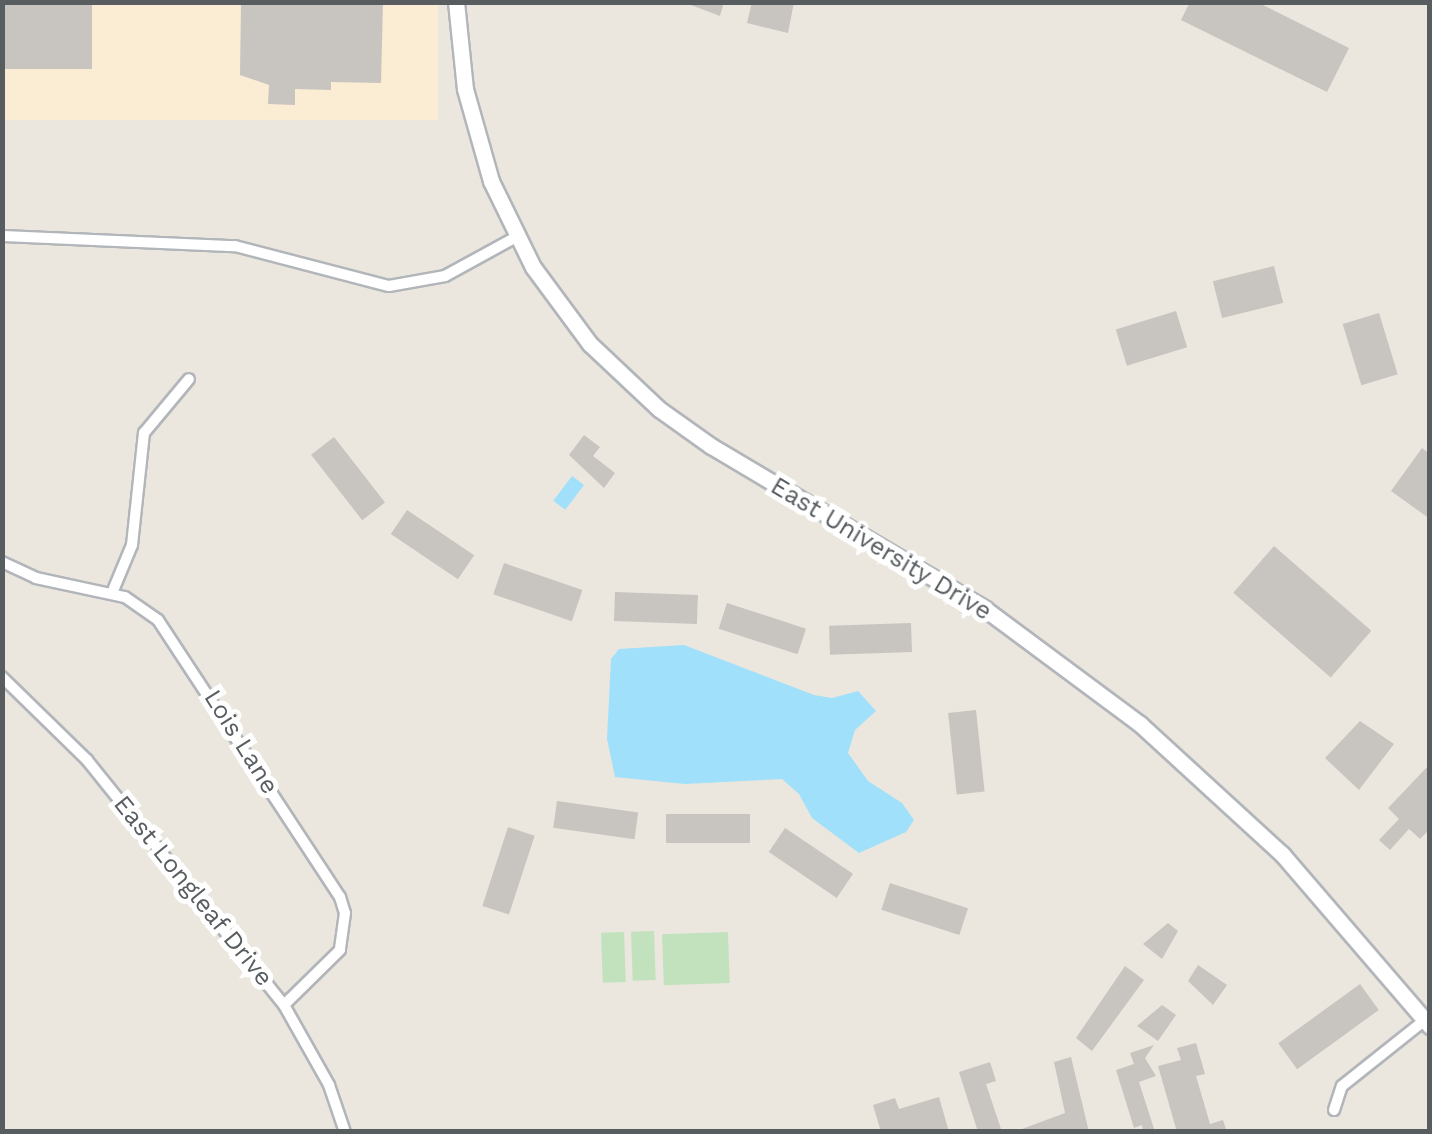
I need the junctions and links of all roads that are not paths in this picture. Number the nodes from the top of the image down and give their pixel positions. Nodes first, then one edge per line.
1 (456, 2) edge
2 (2, 236) edge
3 (518, 236) junction
4 (188, 379) dead end
5 (2, 562) edge
6 (112, 593) junction
7 (2, 677) edge
8 (284, 1005) junction
9 (1427, 1023) edge
10 (1334, 1110) dead end
11 (344, 1132) edge

1 - 3 main road, East University Drive
2 - 3 street
3 - 9 main road, East University Drive
4 - 6 street
5 - 6 street, Lois Lane
6 - 8 street, Lois Lane
7 - 8 street, East Longleaf Drive
8 - 11 street, East Longleaf Drive
9 - 10 street

